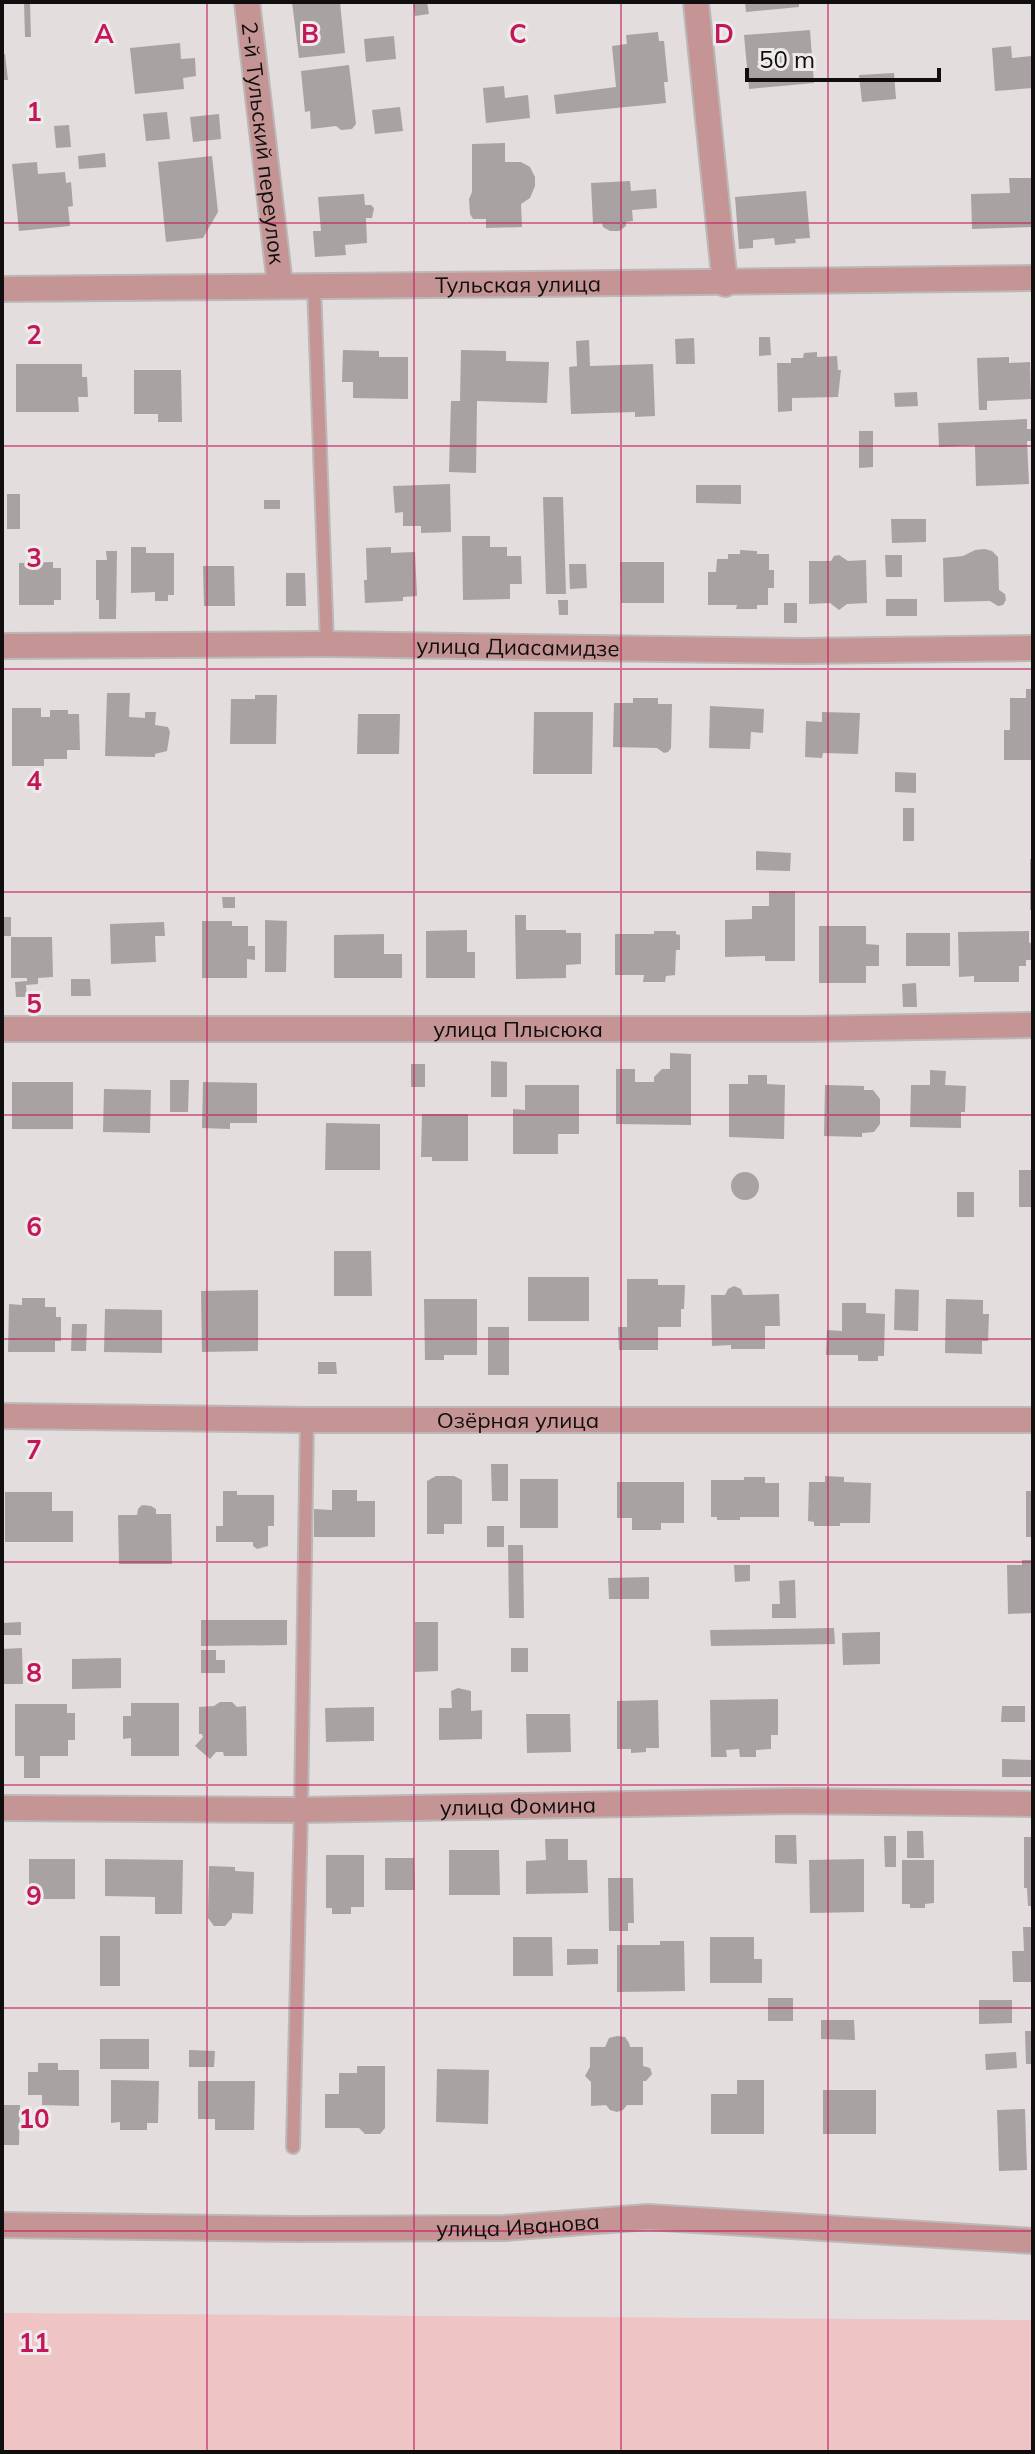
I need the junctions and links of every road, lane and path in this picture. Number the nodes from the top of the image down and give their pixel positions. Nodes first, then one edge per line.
1 (247, 2) edge
2 (696, 2) edge
3 (1033, 278) edge
4 (725, 284) junction
5 (280, 285) junction
6 (314, 285) junction
7 (2, 289) edge
8 (327, 644) junction
9 (2, 646) edge
10 (1033, 648) edge
11 (1033, 1025) edge
12 (2, 1029) edge
13 (2, 1416) edge
14 (307, 1420) junction
15 (1033, 1420) edge
16 (1033, 1804) edge
17 (2, 1808) edge
18 (301, 1810) junction
19 (293, 2147) dead end
20 (2, 2225) edge
21 (1033, 2241) edge

1 - 5 street, 2-й Тульский переулок
2 - 4 street
3 - 4 street, Тульская улица
4 - 6 street, Тульская улица
5 - 6 street, Тульская улица
5 - 7 street, Тульская улица
6 - 8 lane
8 - 9 street, улица Диасамидзе
8 - 10 street, улица Диасамидзе
11 - 12 street, улица Плысюка
13 - 14 street, Озёрная улица
14 - 15 street, Озёрная улица
14 - 18 lane
16 - 18 street, улица Фомина
17 - 18 street, улица Фомина
18 - 19 lane
20 - 21 street, улица Иванова

